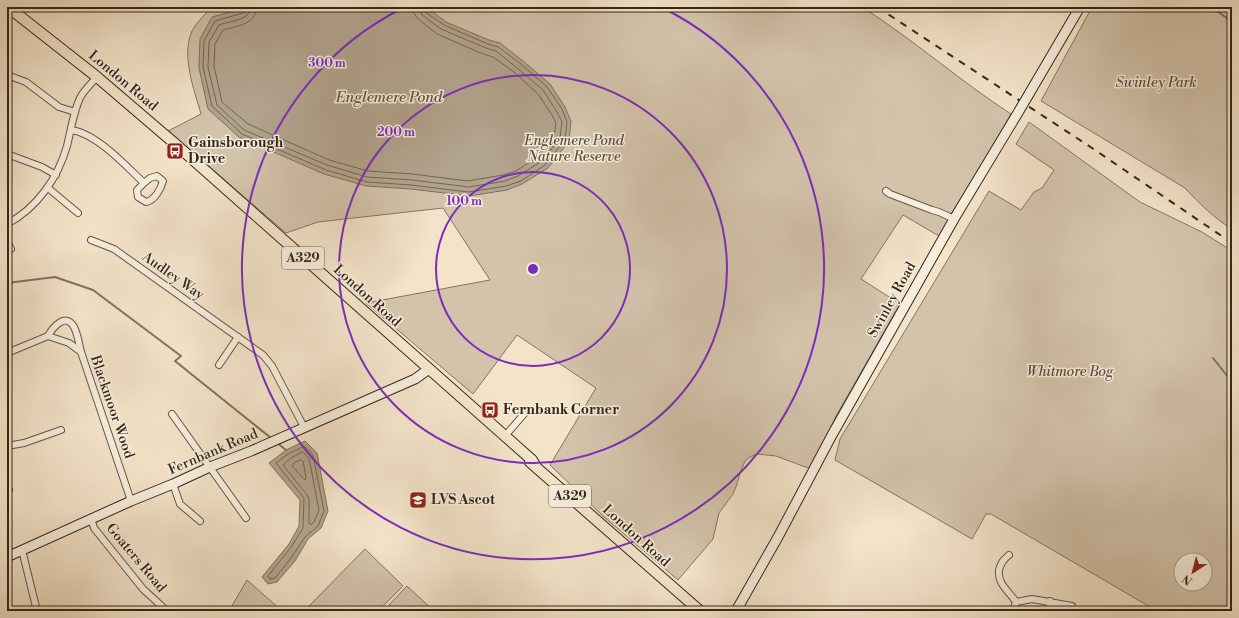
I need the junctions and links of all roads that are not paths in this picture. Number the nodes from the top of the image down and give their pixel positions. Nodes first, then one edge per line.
1 (8, 7) edge
2 (1080, 7) edge
3 (7, 76) edge
4 (97, 76) junction
5 (75, 112) junction
6 (71, 130) junction
7 (7, 154) edge
8 (56, 175) junction
9 (144, 183) junction
10 (48, 188) junction
11 (886, 191) dead end
12 (78, 213) dead end
13 (954, 220) junction
14 (7, 224) edge
15 (91, 240) dead end
16 (7, 241) edge
17 (11, 249) dead end
18 (48, 336) junction
19 (238, 338) junction
20 (81, 352) junction
21 (7, 353) edge
22 (219, 365) dead end
23 (429, 369) junction
24 (172, 414) dead end
25 (524, 414) dead end
26 (304, 427) junction
27 (61, 430) dead end
28 (505, 436) junction
29 (7, 446) edge
30 (210, 467) junction
31 (173, 484) junction
32 (131, 501) junction
33 (91, 518) junction
34 (246, 518) dead end
35 (200, 521) dead end
36 (22, 550) junction
37 (1009, 555) dead end
38 (7, 557) edge
39 (1050, 601) junction
40 (1016, 602) junction
41 (1072, 606) dead end
42 (37, 611) edge
43 (167, 611) edge
44 (700, 611) edge
45 (736, 611) edge
46 (1013, 611) edge
47 (1049, 611) edge

1 - 4 main road, London Road / A329
2 - 13 main road, Swinley Road, bridge
3 - 5 street
4 - 5 street
4 - 23 main road, London Road / A329
5 - 6 street
6 - 8 street
6 - 9 street
7 - 8 street
8 - 10 street
9 - 9 street
10 - 12 street
10 - 14 street
11 - 13 street
13 - 45 main road, Swinley Road
15 - 19 street, Audley Way
16 - 17 street
18 - 20 street, Blackmoor Wood
18 - 20 street
18 - 21 street
19 - 22 street
19 - 26 street, Audley Way
20 - 32 street, Blackmoor Wood
23 - 26 main road, Fernbank Road
23 - 28 main road, London Road / A329
24 - 30 street
25 - 28 street
26 - 30 main road, Fernbank Road
27 - 29 street
28 - 44 main road, London Road / A329
30 - 31 main road, Fernbank Road
30 - 34 street
31 - 32 main road, Fernbank Road
31 - 35 street
32 - 33 main road, Fernbank Road
33 - 36 main road, Fernbank Road
33 - 43 street, Goaters Road
36 - 38 main road, Fernbank Road
36 - 42 street
37 - 40 street
39 - 40 street
39 - 41 street
39 - 47 street
40 - 46 street

